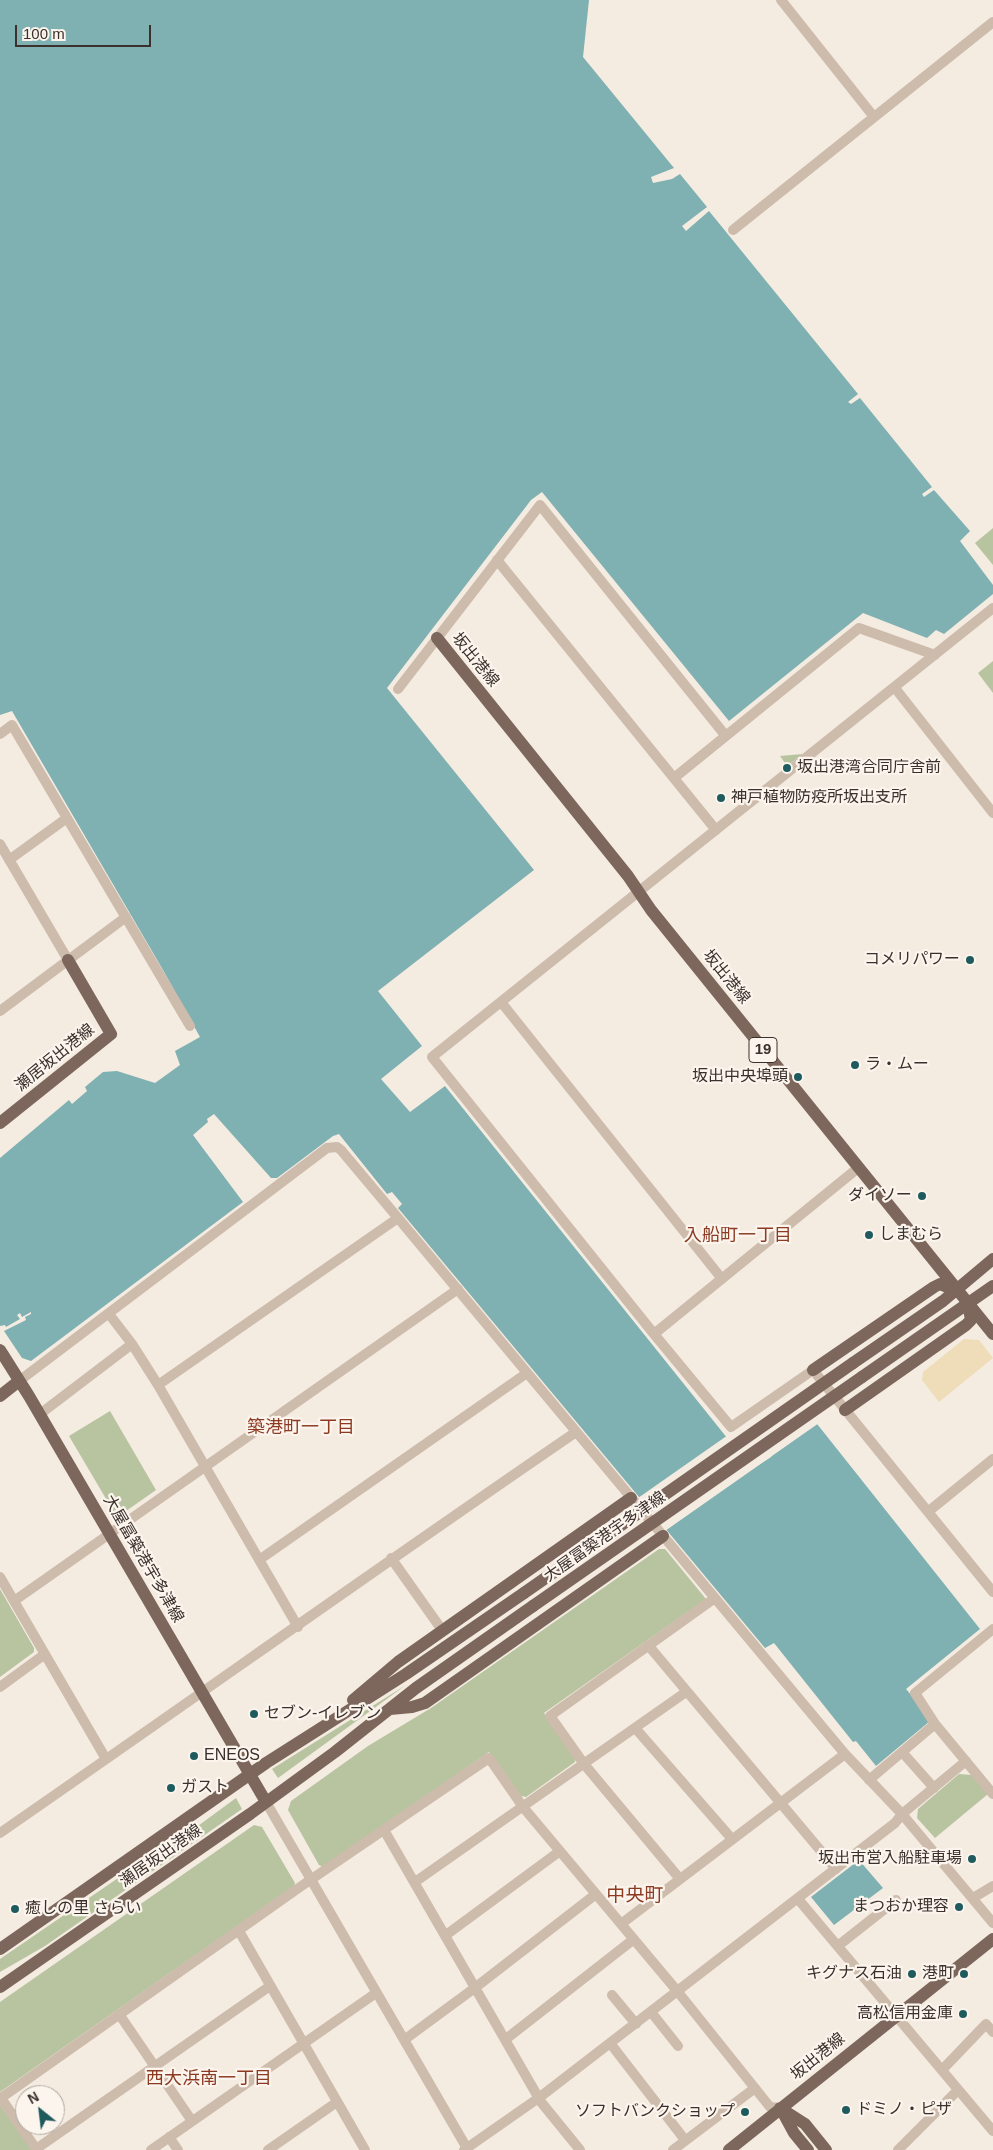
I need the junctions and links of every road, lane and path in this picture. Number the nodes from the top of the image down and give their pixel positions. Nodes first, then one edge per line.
1 (781, 0) edge
2 (993, 22) edge
3 (874, 116) junction
4 (732, 230) dead end
5 (497, 560) junction
6 (993, 608) edge
7 (437, 638) junction
8 (935, 655) junction
9 (894, 688) junction
10 (398, 689) dead end
11 (0, 734) edge
12 (725, 735) junction
13 (674, 778) junction
14 (993, 813) edge
15 (67, 818) junction
16 (716, 830) junction
17 (0, 844) edge
18 (9, 860) junction
19 (639, 893) junction
20 (126, 917) junction
21 (68, 960) junction
22 (501, 1002) junction
23 (0, 1011) edge
24 (190, 1026) dead end
25 (0, 1123) edge
26 (858, 1168) junction
27 (398, 1218) junction
28 (993, 1259) edge
29 (722, 1279) junction
30 (993, 1286) edge
31 (458, 1289) junction
32 (957, 1291) junction
33 (968, 1304) junction
34 (108, 1314) junction
35 (654, 1334) junction
36 (993, 1334) edge
37 (132, 1344) junction
38 (0, 1350) edge
39 (813, 1370) junction
40 (527, 1373) junction
41 (19, 1381) junction
42 (158, 1385) junction
43 (0, 1396) edge
44 (845, 1410) junction
45 (40, 1414) junction
46 (576, 1432) junction
47 (993, 1460) edge
48 (205, 1467) junction
49 (631, 1498) junction
50 (929, 1511) junction
51 (110, 1534) junction
52 (663, 1536) junction
53 (391, 1558) junction
54 (259, 1560) junction
55 (0, 1578) edge
56 (993, 1592) edge
57 (715, 1598) junction
58 (14, 1601) junction
59 (298, 1627) junction
60 (993, 1629) edge
61 (442, 1630) junction
62 (648, 1645) junction
63 (45, 1654) junction
64 (0, 1687) edge
65 (202, 1692) junction
66 (686, 1692) junction
67 (390, 1709) junction
68 (935, 1724) junction
69 (319, 1729) junction
70 (636, 1729) junction
71 (902, 1752) junction
72 (845, 1754) junction
73 (106, 1759) junction
74 (966, 1761) junction
75 (584, 1764) junction
76 (250, 1775) junction
77 (869, 1780) junction
78 (934, 1788) junction
79 (993, 1794) edge
80 (266, 1802) junction
81 (781, 1802) junction
82 (523, 1807) junction
83 (902, 1814) junction
84 (384, 1830) junction
85 (0, 1833) edge
86 (732, 1839) junction
87 (560, 1851) junction
88 (836, 1869) junction
89 (680, 1879) junction
90 (310, 1880) junction
91 (415, 1882) junction
92 (993, 1886) edge
93 (596, 1894) junction
94 (973, 1898) junction
95 (798, 1899) junction
96 (896, 1900) dead end
97 (993, 1923) edge
98 (621, 1924) junction
99 (239, 1930) junction
100 (446, 1935) junction
101 (634, 1939) junction
102 (993, 1939) edge
103 (839, 1945) junction
104 (0, 1949) edge
105 (0, 1986) edge
106 (270, 1986) junction
107 (476, 1987) junction
108 (678, 1992) junction
109 (376, 1993) junction
110 (612, 1995) dead end
111 (651, 2012) junction
112 (119, 2014) junction
113 (896, 2015) junction
114 (636, 2024) junction
115 (993, 2032) edge
116 (506, 2039) junction
117 (404, 2040) junction
118 (610, 2043) junction
119 (303, 2044) junction
120 (678, 2046) dead end
121 (154, 2067) junction
122 (942, 2070) junction
123 (755, 2088) junction
124 (958, 2090) junction
125 (540, 2097) junction
126 (337, 2102) junction
127 (780, 2108) junction
128 (192, 2121) junction
129 (993, 2131) edge
130 (169, 2137) junction
131 (685, 2140) junction
132 (361, 2148) edge
133 (466, 2149) edge
134 (36, 2150) edge
135 (150, 2150) edge
136 (178, 2150) edge
137 (268, 2150) edge
138 (580, 2150) edge
139 (672, 2150) edge
140 (729, 2150) edge
141 (808, 2150) edge
142 (826, 2150) edge
143 (898, 2150) edge

1 - 3 street
2 - 3 street
3 - 4 street
5 - 7 street
5 - 12 street
5 - 13 street
6 - 8 street
7 - 10 street
7 - 19 main road, 坂出港線 / 19
8 - 9 street
8 - 12 street
9 - 14 street
9 - 16 street
11 - 15 street
12 - 13 street
13 - 16 street
15 - 18 street
15 - 20 street
16 - 19 street
17 - 18 street
18 - 21 street
19 - 22 street
19 - 26 main road, 坂出港線 / 19
20 - 21 street
20 - 24 street
21 - 23 street
21 - 25 main road, 瀬居坂出港線
22 - 29 street
22 - 35 street
26 - 29 street
26 - 32 main road, 坂出港線 / 19
27 - 31 street
27 - 34 street
27 - 42 street
28 - 32 main road, 大屋冨築港宇多津線
29 - 35 street
30 - 33 main road, 大屋冨築港宇多津線
31 - 40 street
31 - 48 street
32 - 33 main road, 坂出港線 / 19
32 - 39 main road
32 - 69 main road, 大屋冨築港宇多津線, bridge
33 - 36 main road, 坂出港線 / 19
33 - 44 main road
33 - 67 main road, 大屋冨築港宇多津線, bridge
34 - 37 street
34 - 41 street
35 - 39 street
37 - 42 street
37 - 45 street
38 - 41 main road
39 - 44 street
40 - 46 street
40 - 54 street
41 - 43 main road
41 - 45 main road, 大屋冨築港宇多津線
42 - 48 street
44 - 50 street
45 - 51 main road, 大屋冨築港宇多津線
46 - 49 street
46 - 53 street
47 - 50 street
48 - 51 street
48 - 54 street
49 - 52 street
49 - 61 main road
50 - 56 street
51 - 58 street
51 - 65 main road, 大屋冨築港宇多津線
52 - 57 street
52 - 67 main road
53 - 59 street
53 - 61 street
54 - 59 street
55 - 58 street
57 - 62 street
57 - 72 street
58 - 63 street
59 - 65 street
60 - 68 street
61 - 69 main road
62 - 66 street
62 - 75 street
63 - 64 street
63 - 73 street
65 - 73 street
65 - 76 main road, 大屋冨築港宇多津線
66 - 70 street
66 - 81 street
67 - 80 main road, 大屋冨築港宇多津線
68 - 71 street
68 - 74 street
69 - 76 main road, 大屋冨築港宇多津線
70 - 75 street
70 - 86 street
71 - 77 street
71 - 78 street
72 - 77 street
72 - 81 street
73 - 85 street
74 - 78 street
74 - 79 street
75 - 82 street
75 - 89 street
76 - 80 main road, 大屋冨築港宇多津線
76 - 104 main road, 瀬居坂出港線
77 - 83 street
78 - 83 street
80 - 90 street
80 - 105 main road, 瀬居坂出港線
81 - 86 street
81 - 88 street
82 - 84 street
82 - 87 street
82 - 91 street
83 - 88 street
83 - 94 street
84 - 90 street
84 - 91 street
86 - 89 street
87 - 93 street
87 - 100 street
88 - 95 street
89 - 98 street
90 - 99 street
90 - 109 street
91 - 100 street
92 - 94 street
93 - 98 street
93 - 107 street
94 - 97 street
95 - 103 street
95 - 108 street
96 - 103 street
98 - 101 street
99 - 106 street
99 - 112 street
100 - 107 street
101 - 108 street
101 - 116 street
102 - 113 main road, 坂出港線
103 - 113 street
106 - 119 street
106 - 121 street
107 - 116 street
107 - 117 street
108 - 111 street
108 - 123 street
109 - 117 street
109 - 119 street
110 - 114 street
111 - 114 street
111 - 120 street
112 - 121 street
112 - 134 street
113 - 122 street
113 - 127 main road, 坂出港線
114 - 118 street
115 - 122 street
116 - 125 street
117 - 133 street
118 - 125 street
118 - 131 street
119 - 126 street
119 - 128 street
121 - 128 street
121 - 134 street
122 - 124 street
123 - 127 street
123 - 131 street
124 - 129 street
124 - 143 street
125 - 133 street
125 - 138 street
126 - 132 street
126 - 137 street
127 - 140 main road, 坂出港線
127 - 141 main road
127 - 142 main road
128 - 130 street
130 - 135 street
130 - 136 street
131 - 139 street

